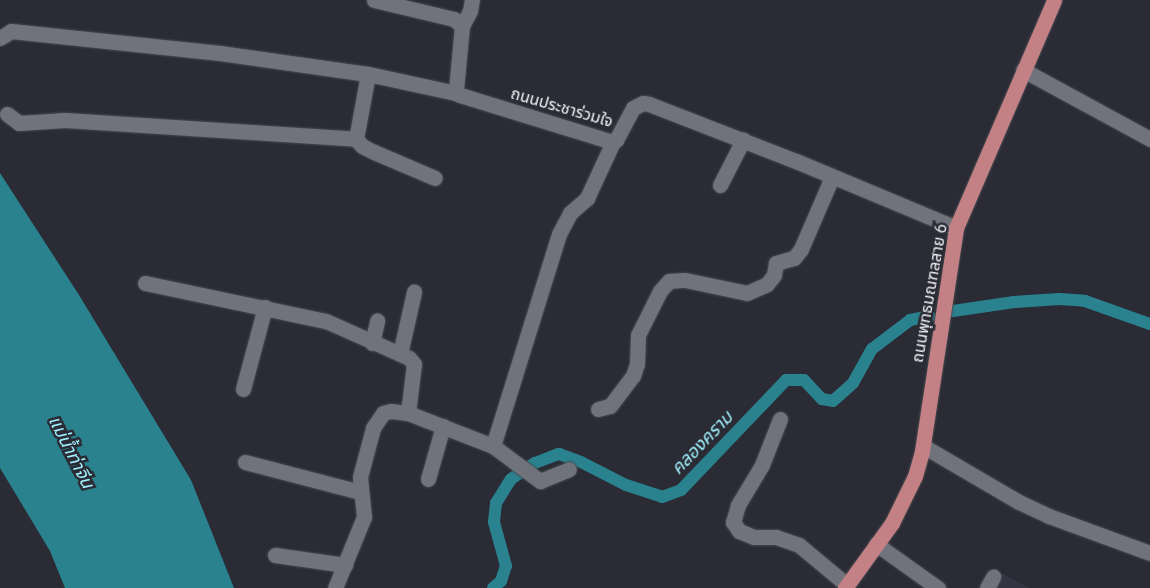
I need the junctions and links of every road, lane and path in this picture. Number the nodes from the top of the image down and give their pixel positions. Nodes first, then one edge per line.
1 (374, 0) edge
2 (472, 0) edge
3 (1054, 0) edge
4 (462, 26) junction
5 (0, 38) edge
6 (1023, 70) junction
7 (368, 74) junction
8 (456, 94) junction
9 (7, 114) dead end
10 (356, 139) junction
11 (1150, 139) edge
12 (743, 140) junction
13 (612, 142) junction
14 (832, 177) junction
15 (435, 178) dead end
16 (720, 186) dead end
17 (956, 228) junction
18 (145, 283) dead end
19 (414, 292) dead end
20 (265, 307) junction
21 (377, 321) dead end
22 (372, 343) junction
23 (400, 354) junction
24 (243, 388) dead end
25 (598, 409) dead end
26 (408, 413) junction
27 (780, 419) dead end
28 (443, 426) junction
29 (493, 446) junction
30 (923, 446) junction
31 (245, 462) dead end
32 (569, 469) dead end
33 (428, 479) dead end
34 (360, 492) junction
35 (876, 544) junction
36 (1150, 553) edge
37 (275, 555) dead end
38 (345, 565) junction
39 (846, 586) edge
40 (335, 588) edge
41 (938, 588) edge

1 - 4 street
2 - 4 street
3 - 6 main road, ถนนพุทธมณฑลสาย 6
4 - 8 street
5 - 7 street, ถนนประชาร่วมใจ
6 - 11 street
6 - 17 main road, ถนนพุทธมณฑลสาย 6
7 - 8 street, ถนนประชาร่วมใจ
7 - 10 street
8 - 13 street, ถนนประชาร่วมใจ
9 - 10 street
10 - 15 street
12 - 13 street, ถนนประชาร่วมใจ
12 - 14 street, ถนนประชาร่วมใจ
12 - 16 street
13 - 29 street
14 - 17 street, ถนนประชาร่วมใจ
14 - 25 street
17 - 30 main road, ถนนพุทธมณฑลสาย 6
18 - 20 street
19 - 23 street
20 - 22 street
20 - 24 street
21 - 22 street
22 - 23 street
23 - 26 street
26 - 28 street
26 - 34 street
27 - 39 street
28 - 29 street
28 - 33 street
29 - 32 street
30 - 35 main road, ถนนพุทธมณฑลสาย 6
30 - 36 street
31 - 34 street
34 - 38 street
35 - 39 main road, ถนนพุทธมณฑลสาย 6
35 - 41 street
37 - 38 street
38 - 40 street

